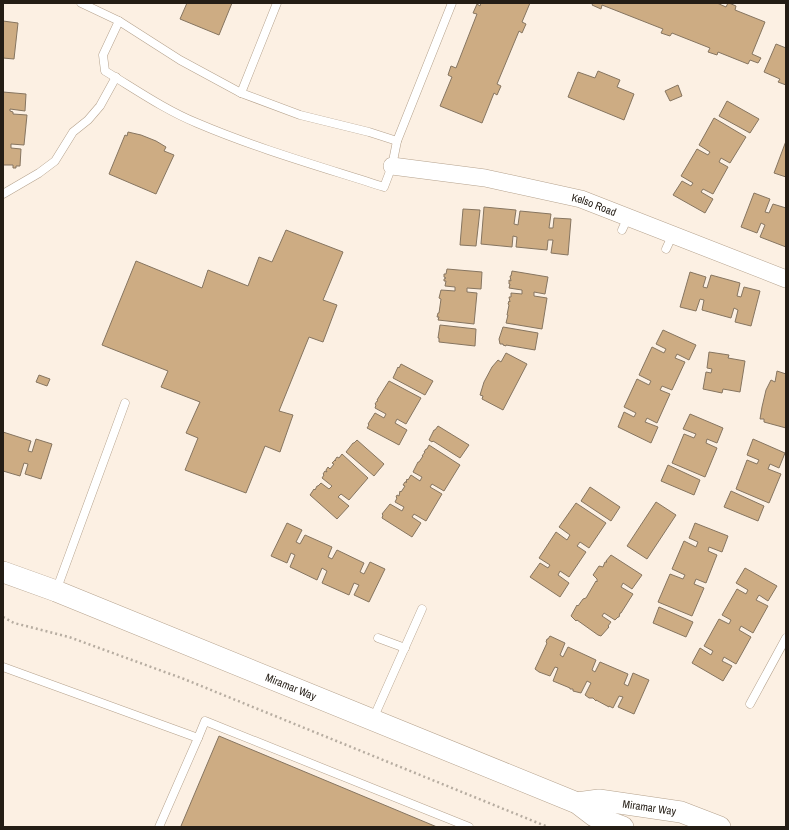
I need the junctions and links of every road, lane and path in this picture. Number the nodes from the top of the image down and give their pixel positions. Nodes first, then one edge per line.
1 (82, 3) edge
2 (277, 3) edge
3 (452, 3) edge
4 (119, 21) junction
5 (116, 77) junction
6 (241, 92) junction
7 (397, 141) junction
8 (392, 166) junction
9 (3, 194) edge
10 (786, 278) edge
11 (125, 402) dead end
12 (3, 572) edge
13 (56, 591) junction
14 (422, 609) dead end
15 (3, 617) edge
16 (378, 638) dead end
17 (786, 638) edge
18 (405, 648) junction
19 (3, 666) edge
20 (750, 704) dead end
21 (373, 720) junction
22 (198, 738) junction
23 (577, 803) junction
24 (159, 827) edge
25 (469, 827) edge
26 (548, 827) edge
27 (623, 827) edge
28 (720, 827) edge

1 - 4 lane
2 - 6 lane
3 - 7 lane
4 - 5 lane
4 - 6 lane
5 - 8 lane
5 - 9 lane
6 - 7 lane
7 - 8 lane
8 - 10 street, Kelso Road
11 - 13 lane
12 - 13 street, Miramar Way
13 - 21 street, Miramar Way
14 - 18 lane
15 - 26 path
16 - 18 lane
17 - 20 lane
18 - 21 lane
19 - 22 lane
21 - 23 street, Miramar Way
22 - 24 lane
22 - 25 lane
23 - 27 street, Miramar Way
23 - 28 street, Miramar Way

